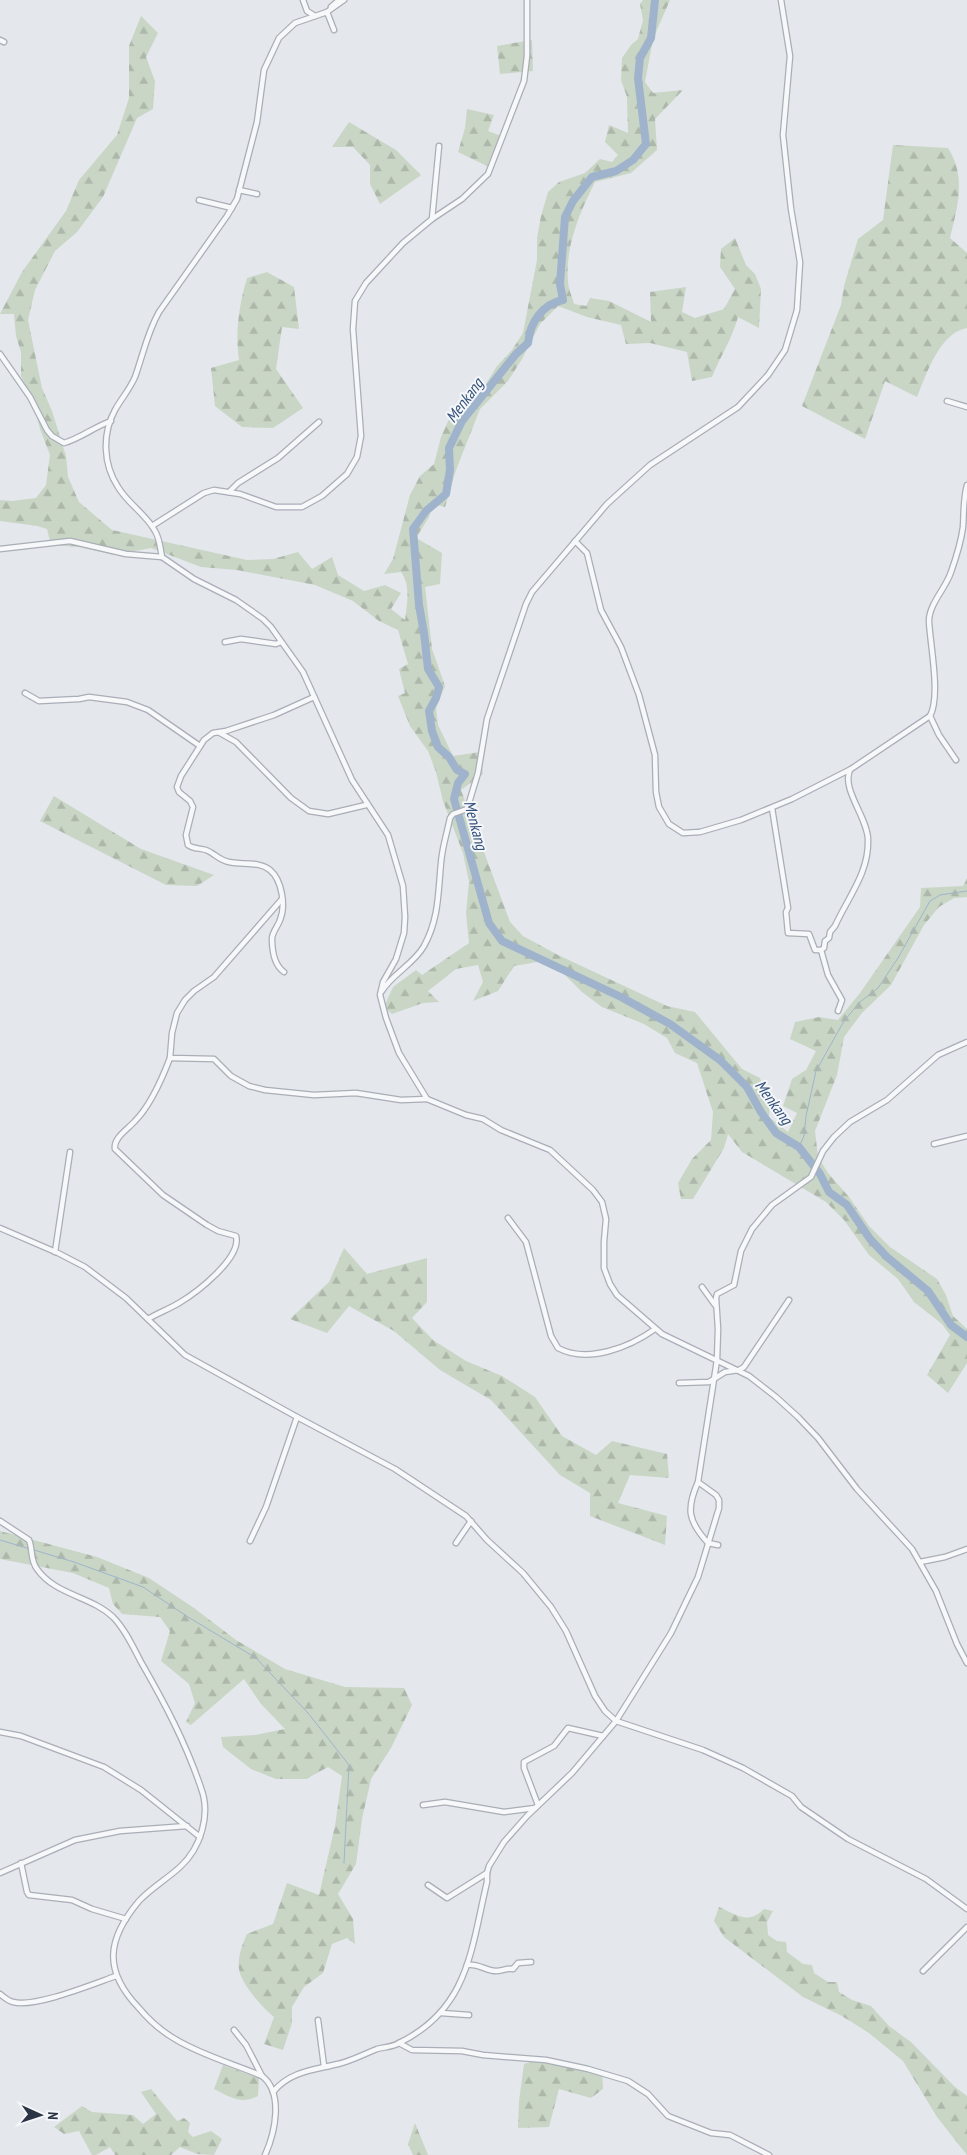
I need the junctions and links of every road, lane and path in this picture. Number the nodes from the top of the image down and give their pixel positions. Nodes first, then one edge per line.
1 (303, 0) edge
2 (339, 0) edge
3 (344, 0) edge
4 (527, 0) edge
5 (781, 0) edge
6 (327, 12) junction
7 (315, 16) junction
8 (334, 30) dead end
9 (439, 146) dead end
10 (239, 190) junction
11 (257, 194) dead end
12 (199, 200) dead end
13 (232, 208) junction
14 (432, 219) junction
15 (0, 354) edge
16 (948, 401) dead end
17 (967, 407) edge
18 (110, 421) junction
19 (319, 422) dead end
20 (967, 485) edge
21 (229, 492) junction
22 (152, 526) junction
23 (965, 528) edge
24 (574, 541) junction
25 (0, 549) edge
26 (162, 557) junction
27 (225, 642) dead end
28 (281, 642) junction
29 (26, 693) dead end
30 (314, 697) junction
31 (930, 716) junction
32 (220, 733) junction
33 (200, 746) junction
34 (956, 760) dead end
35 (851, 769) junction
36 (366, 804) junction
37 (772, 808) junction
38 (282, 898) junction
39 (821, 950) junction
40 (284, 972) dead end
41 (380, 995) junction
42 (838, 1011) dead end
43 (967, 1042) edge
44 (170, 1058) junction
45 (427, 1099) junction
46 (967, 1136) edge
47 (934, 1144) dead end
48 (70, 1152) dead end
49 (508, 1218) dead end
50 (0, 1228) edge
51 (55, 1252) junction
52 (702, 1287) dead end
53 (789, 1300) dead end
54 (716, 1306) junction
55 (148, 1319) junction
56 (656, 1330) junction
57 (717, 1360) junction
58 (739, 1370) junction
59 (713, 1381) junction
60 (679, 1383) dead end
61 (296, 1418) junction
62 (698, 1482) junction
63 (0, 1521) edge
64 (471, 1521) junction
65 (250, 1541) dead end
66 (456, 1543) dead end
67 (708, 1543) junction
68 (718, 1545) dead end
69 (967, 1550) edge
70 (920, 1562) junction
71 (967, 1663) edge
72 (616, 1720) junction
73 (0, 1732) edge
74 (603, 1736) junction
75 (423, 1805) dead end
76 (537, 1807) junction
77 (187, 1826) junction
78 (200, 1837) junction
79 (22, 1863) junction
80 (0, 1873) edge
81 (486, 1873) junction
82 (428, 1885) dead end
83 (967, 1909) edge
84 (126, 1919) junction
85 (967, 1927) edge
86 (530, 1962) dead end
87 (467, 1965) junction
88 (923, 1971) dead end
89 (116, 1976) junction
90 (0, 1994) edge
91 (441, 2014) junction
92 (469, 2015) dead end
93 (318, 2020) dead end
94 (234, 2030) dead end
95 (399, 2043) junction
96 (324, 2066) junction
97 (262, 2076) junction
98 (269, 2083) junction
99 (278, 2084) junction
100 (273, 2092) junction
101 (265, 2155) edge
102 (769, 2155) edge

1 - 7 street
2 - 6 street
3 - 6 street
4 - 14 street
5 - 24 street
6 - 7 street
6 - 8 street
7 - 10 street
9 - 14 street
10 - 11 street
10 - 13 street
12 - 13 street
13 - 18 street
14 - 21 street
15 - 18 street
16 - 17 street
18 - 22 street
19 - 21 street
20 - 23 street
21 - 22 street
22 - 26 street
23 - 31 street
24 - 37 street
24 - 41 street
25 - 26 street
26 - 28 street
27 - 28 street
28 - 30 street
29 - 33 street
30 - 32 street
30 - 36 street
31 - 34 street
31 - 35 street
32 - 33 street
32 - 36 street
33 - 38 street
35 - 37 street
35 - 39 street
36 - 41 street
37 - 39 street
38 - 40 street
38 - 44 street
39 - 42 street
41 - 45 street
43 - 54 street
44 - 45 street
44 - 55 street
45 - 56 street
46 - 47 street
48 - 51 street
49 - 56 street
50 - 51 street
51 - 55 street
52 - 54 street
53 - 58 street
54 - 57 street
55 - 61 street
56 - 57 street
57 - 58 street
57 - 59 street
58 - 59 street
58 - 70 street
59 - 60 street
59 - 62 street
61 - 64 street
61 - 65 street
62 - 67 street
62 - 67 street
63 - 78 street
64 - 66 street
64 - 72 street
67 - 68 street
67 - 72 street
69 - 70 street
70 - 71 street
72 - 74 street
72 - 83 street
73 - 77 street
74 - 76 street
74 - 76 street
75 - 76 street
76 - 81 street
77 - 78 street
77 - 79 street
78 - 84 street
79 - 80 street
79 - 84 street
81 - 82 street
81 - 87 street
84 - 89 street
85 - 88 street
86 - 87 street
87 - 91 street
89 - 90 street
89 - 97 street
91 - 92 street
91 - 95 street
93 - 96 street
94 - 97 street
95 - 96 street
95 - 102 street
96 - 99 street
97 - 98 street
98 - 99 street
98 - 100 street
99 - 100 street
100 - 101 street

